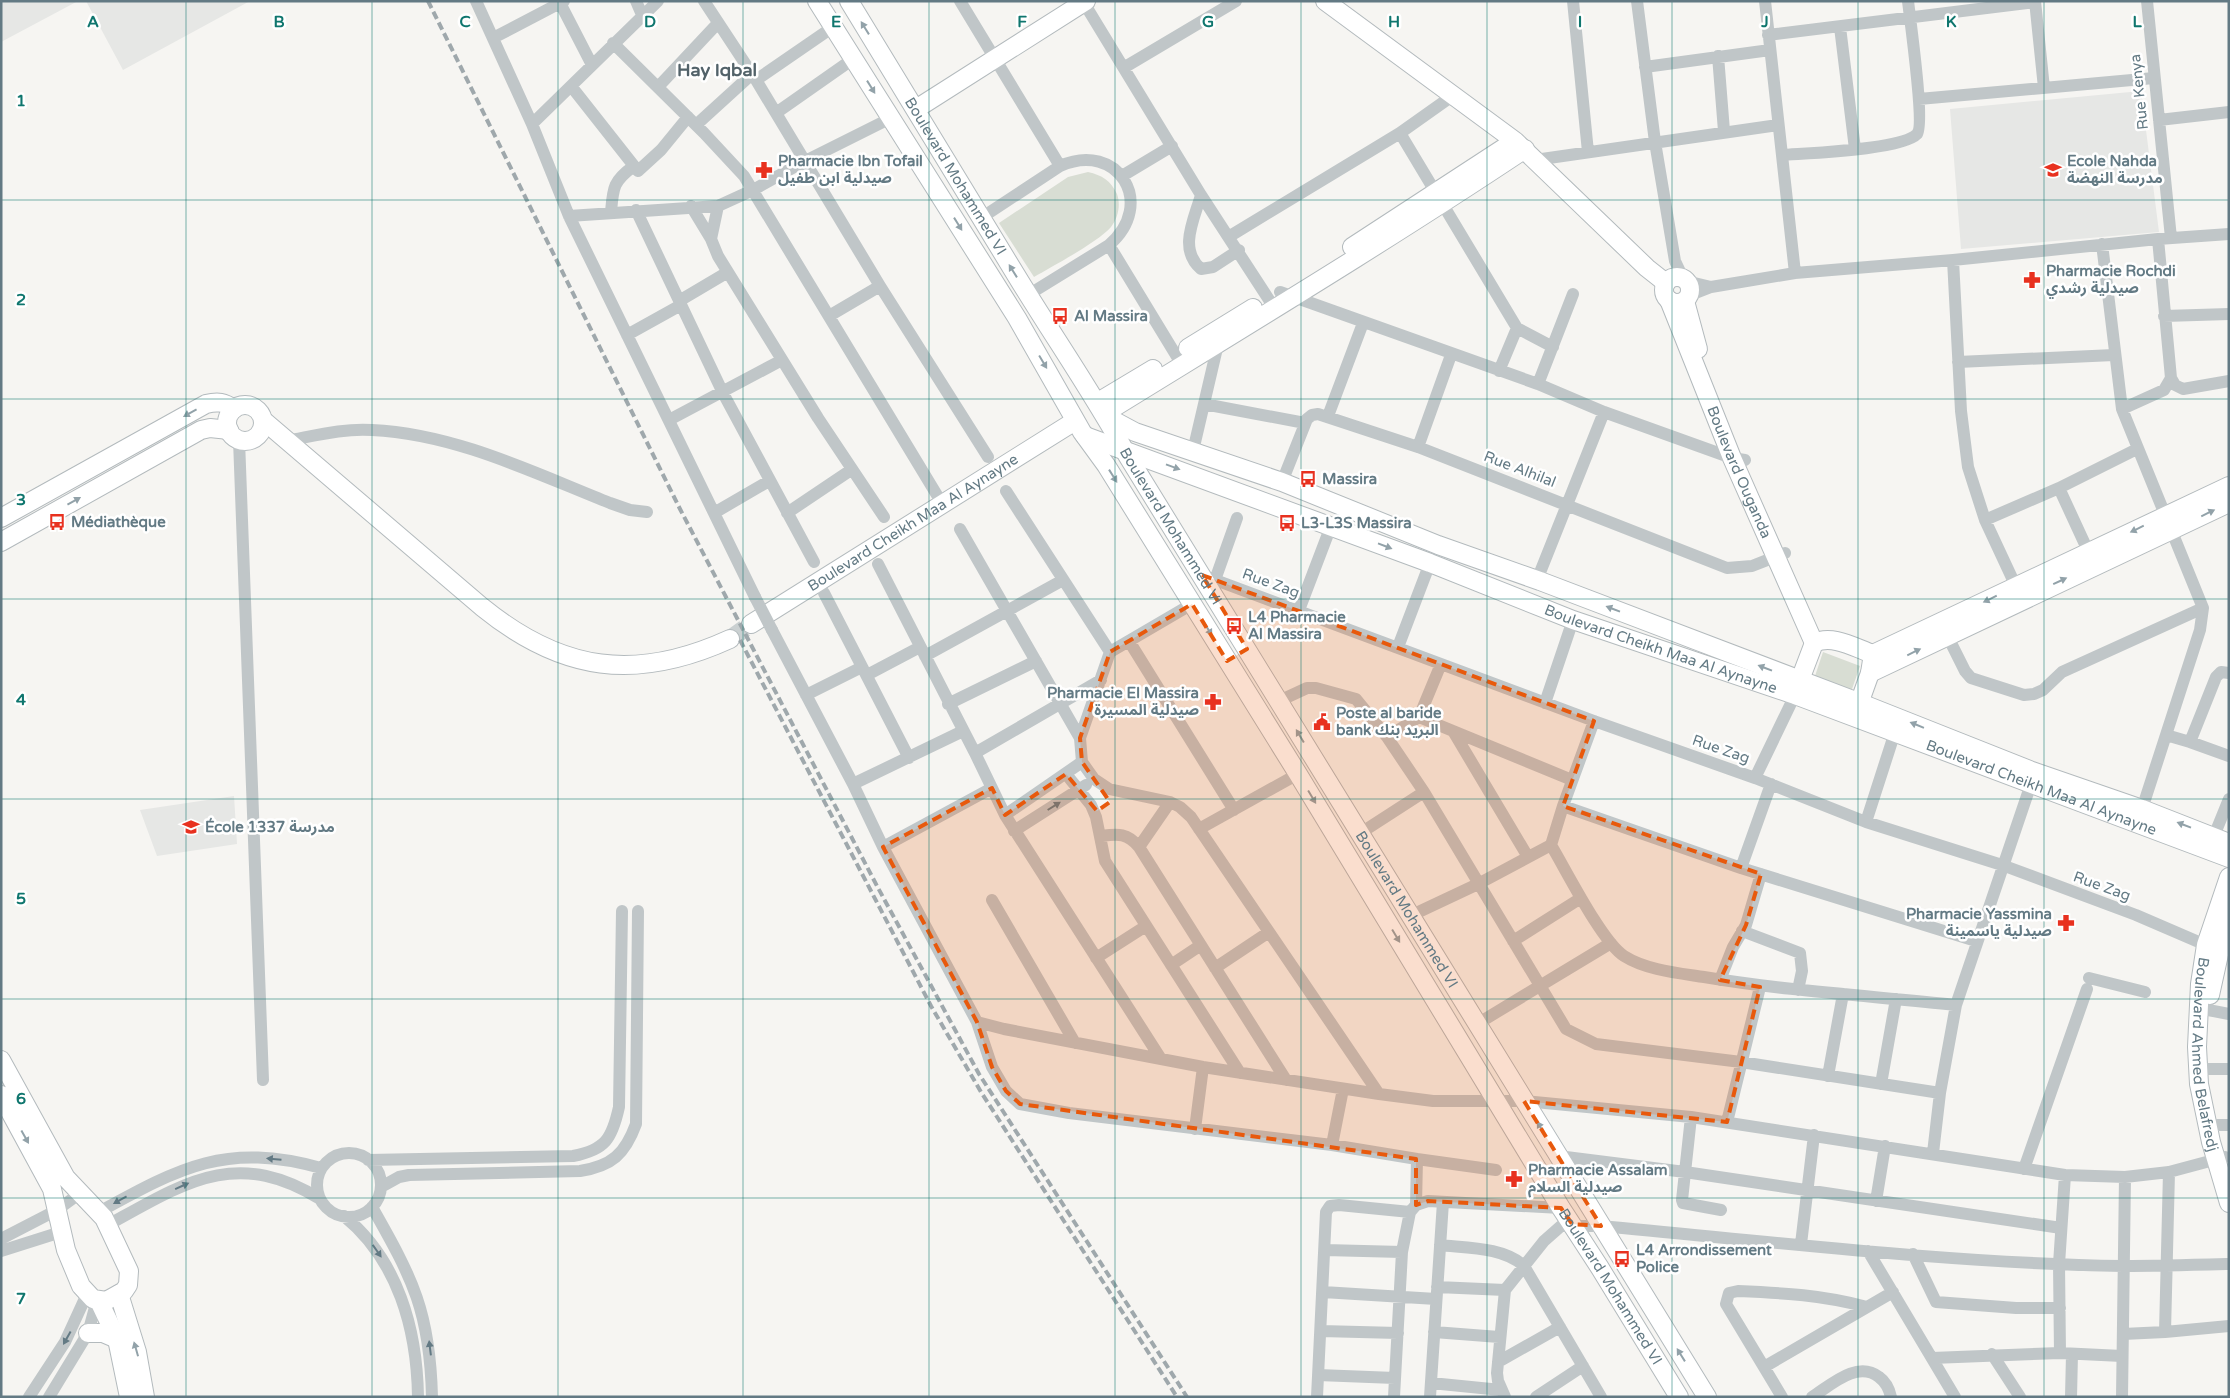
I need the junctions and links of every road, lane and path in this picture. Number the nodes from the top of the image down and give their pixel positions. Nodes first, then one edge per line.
1 (476, 1) edge
2 (636, 1) edge
3 (658, 1) edge
4 (704, 1) edge
5 (817, 1) edge
6 (849, 1) edge
7 (960, 1) edge
8 (1236, 1) edge
9 (1325, 1) edge
10 (1573, 1) edge
11 (1637, 1) edge
12 (1765, 1) edge
13 (1908, 1) edge
14 (2147, 1) edge
15 (561, 2) edge
16 (1080, 2) edge
17 (2035, 2) edge
18 (642, 15) junction
19 (1910, 18) junction
20 (718, 23) junction
21 (833, 27) junction
22 (1840, 27) junction
23 (1768, 35) junction
24 (493, 38) junction
25 (613, 43) junction
26 (1770, 50) junction
27 (992, 54) junction
28 (1718, 56) junction
29 (853, 59) junction
30 (592, 65) junction
31 (1125, 67) junction
32 (1645, 67) junction
33 (754, 77) junction
34 (2154, 78) junction
35 (571, 86) junction
36 (658, 87) junction
37 (2044, 88) junction
38 (1455, 94) junction
39 (1919, 100) junction
40 (914, 104) junction
41 (2229, 112) edge
42 (776, 113) junction
43 (890, 118) junction
44 (2159, 120) junction
45 (692, 121) junction
46 (532, 124) junction
47 (1778, 125) junction
48 (1724, 131) junction
49 (1400, 133) junction
50 (1655, 142) junction
51 (1172, 146) junction
52 (1855, 149) junction
53 (1525, 150) junction
54 (1588, 152) junction
55 (1782, 154) junction
56 (805, 160) junction
57 (634, 166) junction
58 (1060, 166) junction
59 (1122, 176) junction
60 (753, 190) junction
61 (1201, 195) junction
62 (1439, 199) junction
63 (691, 206) junction
64 (718, 206) junction
65 (636, 210) junction
66 (610, 212) junction
67 (569, 216) junction
68 (980, 218) junction
69 (2229, 234) edge
70 (1230, 236) junction
71 (2164, 238) junction
72 (711, 239) junction
73 (2102, 244) junction
74 (1109, 245) junction
75 (1239, 250) junction
76 (1953, 260) junction
77 (728, 272) junction
78 (1795, 273) junction
79 (1678, 285) junction
80 (880, 286) junction
81 (1573, 294) dead end
82 (1028, 295) junction
83 (1279, 299) junction
84 (680, 303) junction
85 (2229, 314) edge
86 (829, 316) junction
87 (2164, 316) junction
88 (1363, 323) junction
89 (1517, 328) junction
90 (627, 335) junction
91 (1218, 344) junction
92 (1553, 347) junction
93 (1450, 355) junction
94 (2114, 355) junction
95 (782, 360) junction
96 (1179, 360) junction
97 (1958, 362) junction
98 (1499, 371) junction
99 (2171, 378) junction
100 (2229, 381) edge
101 (1538, 384) junction
102 (723, 393) junction
103 (1204, 404) junction
104 (234, 409) junction
105 (2122, 409) junction
106 (1103, 411) junction
107 (1604, 412) junction
108 (1328, 416) junction
109 (1074, 418) junction
110 (263, 420) junction
111 (669, 420) junction
112 (1305, 423) junction
113 (171, 424) junction
114 (241, 436) junction
115 (1089, 438) junction
116 (180, 441) junction
117 (286, 441) junction
118 (1418, 447) junction
119 (2137, 449) junction
120 (1124, 450) junction
121 (1193, 451) junction
122 (303, 457) junction
123 (988, 457) dead end
124 (1738, 459) junction
125 (851, 470) junction
126 (769, 481) junction
127 (1282, 482) junction
128 (2229, 486) edge
129 (2059, 488) junction
130 (1006, 491) dead end
131 (30, 502) junction
132 (2229, 502) edge
133 (1565, 504) junction
134 (943, 505) junction
135 (648, 512) dead end
136 (714, 513) junction
137 (786, 513) junction
138 (884, 516) dead end
139 (1, 518) edge
140 (1238, 518) dead end
141 (40, 520) junction
142 (1985, 520) junction
143 (2168, 523) junction
144 (1331, 526) junction
145 (960, 529) dead end
146 (1, 542) edge
147 (2089, 553) junction
148 (1781, 554) junction
149 (1188, 555) junction
150 (814, 562) dead end
151 (1430, 563) junction
152 (878, 564) dead end
153 (1168, 566) junction
154 (1209, 577) junction
155 (1063, 580) junction
156 (1536, 580) junction
157 (824, 593) dead end
158 (2019, 593) junction
159 (1192, 604) junction
160 (2203, 608) junction
161 (1299, 610) junction
162 (1008, 612) junction
163 (1574, 620) junction
164 (751, 624) tunnel mouth
165 (1944, 629) junction
166 (730, 638) tunnel mouth
167 (1129, 642) junction
168 (1816, 644) junction
169 (1398, 647) junction
170 (1247, 649) junction
171 (923, 651) junction
172 (1110, 652) junction
173 (1873, 654) junction
174 (1036, 661) junction
175 (1227, 661) junction
176 (1441, 664) junction
177 (864, 671) junction
178 (1870, 673) junction
179 (2229, 673) edge
180 (1101, 680) junction
181 (1797, 688) junction
182 (806, 695) junction
183 (1279, 701) junction
184 (1545, 703) junction
185 (948, 704) junction
186 (1060, 704) junction
187 (1856, 710) junction
188 (1419, 717) junction
189 (1594, 721) junction
190 (962, 731) junction
191 (1453, 731) junction
192 (1895, 732) junction
193 (2166, 734) junction
194 (1387, 737) junction
195 (1080, 738) junction
196 (2190, 742) junction
197 (975, 753) junction
198 (2229, 756) edge
199 (909, 758) junction
200 (1082, 762) junction
201 (1066, 774) junction
202 (1298, 774) junction
203 (1755, 778) junction
204 (1094, 779) junction
205 (1572, 780) junction
206 (852, 784) junction
207 (1771, 784) junction
208 (2031, 784) junction
209 (992, 788) junction
210 (1080, 790) junction
211 (1424, 792) junction
212 (2229, 799) edge
213 (1170, 802) junction
214 (1563, 806) junction
215 (2142, 809) junction
216 (1234, 810) junction
217 (1005, 816) junction
218 (1866, 822) junction
219 (1199, 829) junction
220 (1014, 831) junction
221 (1359, 834) junction
222 (1100, 836) junction
223 (2225, 843) edge
224 (1551, 845) junction
225 (883, 847) junction
226 (1139, 847) junction
227 (1528, 857) junction
228 (2002, 865) junction
229 (1741, 868) junction
230 (1761, 874) junction
231 (2229, 877) edge
232 (1478, 884) junction
233 (1581, 898) junction
234 (992, 900) dead end
235 (1406, 909) junction
236 (2229, 909) edge
237 (622, 911) dead end
238 (638, 911) dead end
239 (1382, 913) junction
240 (1146, 926) junction
241 (1742, 931) junction
242 (1269, 932) junction
243 (1976, 941) junction
244 (1513, 942) junction
245 (1611, 944) junction
246 (1201, 945) junction
247 (2218, 950) edge
248 (1096, 958) junction
249 (1171, 965) junction
250 (1215, 968) junction
251 (1720, 980) junction
252 (1539, 986) junction
253 (1760, 987) junction
254 (1798, 990) junction
255 (2145, 992) dead end
256 (1843, 994) junction
257 (1896, 999) junction
258 (1956, 1005) junction
259 (2208, 1010) junction
260 (2229, 1014) edge
261 (977, 1022) junction
262 (1478, 1024) junction
263 (1075, 1043) junction
264 (1161, 1059) junction
265 (1, 1060) edge
266 (1741, 1062) junction
267 (1203, 1067) junction
268 (2203, 1069) junction
269 (2229, 1069) edge
270 (1240, 1073) junction
271 (1828, 1076) junction
272 (263, 1080) dead end
273 (1286, 1080) junction
274 (1881, 1084) junction
275 (1343, 1089) junction
276 (1940, 1093) junction
277 (1378, 1094) junction
278 (1, 1095) edge
279 (1495, 1101) junction
280 (1524, 1101) junction
281 (1691, 1117) junction
282 (1727, 1122) junction
283 (2223, 1125) edge
284 (1195, 1129) junction
285 (1814, 1135) junction
286 (1332, 1145) junction
287 (1885, 1146) junction
288 (1932, 1153) junction
289 (1558, 1156) junction
290 (1417, 1159) junction
291 (368, 1160) junction
292 (2223, 1162) edge
293 (322, 1168) junction
294 (2024, 1169) junction
295 (1496, 1170) dead end
296 (1685, 1172) junction
297 (2169, 1172) junction
298 (2066, 1175) junction
299 (2125, 1177) junction
300 (381, 1187) junction
301 (1807, 1191) junction
302 (79, 1194) junction
303 (320, 1198) junction
304 (1876, 1201) junction
305 (1443, 1202) junction
306 (2229, 1203) edge
307 (372, 1207) junction
308 (1413, 1208) junction
309 (1561, 1208) junction
310 (57, 1210) junction
311 (1720, 1210) dead end
312 (344, 1216) junction
313 (103, 1218) junction
314 (1572, 1224) junction
315 (1601, 1226) junction
316 (2060, 1228) junction
317 (60, 1232) junction
318 (1, 1239) edge
319 (1801, 1244) junction
320 (1440, 1245) junction
321 (1325, 1250) junction
322 (1, 1251) edge
323 (1868, 1251) junction
324 (1402, 1252) junction
325 (1913, 1254) junction
326 (2059, 1264) junction
327 (2229, 1264) edge
328 (2168, 1265) junction
329 (1524, 1266) junction
330 (2124, 1266) junction
331 (1505, 1290) junction
332 (1323, 1292) junction
333 (1893, 1292) junction
334 (1436, 1293) junction
335 (118, 1294) junction
336 (1401, 1297) junction
337 (94, 1299) junction
338 (1867, 1307) junction
339 (2060, 1308) junction
340 (2229, 1326) edge
341 (1560, 1327) junction
342 (1321, 1331) junction
343 (88, 1332) junction
344 (1434, 1332) junction
345 (2165, 1332) junction
346 (1398, 1333) junction
347 (2123, 1334) junction
348 (1499, 1337) junction
349 (117, 1339) junction
350 (2066, 1353) junction
351 (1992, 1354) junction
352 (2122, 1356) junction
353 (1932, 1358) junction
354 (1498, 1362) junction
355 (1583, 1366) junction
356 (1764, 1367) junction
357 (1318, 1375) junction
358 (1395, 1378) junction
359 (1431, 1383) junction
360 (1503, 1393) edge
361 (1678, 1396) edge
362 (29, 1397) edge
363 (49, 1397) edge
364 (129, 1397) edge
365 (145, 1397) edge
366 (418, 1397) edge
367 (432, 1397) edge
368 (1317, 1397) edge
369 (1394, 1397) edge
370 (1430, 1397) edge
371 (1536, 1397) edge
372 (1601, 1397) edge
373 (1707, 1397) edge
374 (1782, 1397) edge
375 (1812, 1397) edge
376 (1891, 1397) edge
377 (1955, 1397) edge
378 (2020, 1397) edge
379 (2071, 1397) edge
380 (2122, 1397) edge

1 - 24 street
2 - 18 street
3 - 18 street
4 - 20 street
5 - 21 main road, Boulevard Mohammed VI
40 -> 6 main road, Boulevard Mohammed VI
7 - 27 street
8 - 31 street
9 - 38 main road
10 - 54 street
11 - 32 street, Boulevard Ouganda
12 - 23 street
13 - 19 street
14 - 34 street, Rue Kenya
15 - 24 street
15 - 30 street
16 - 27 main road
16 - 31 street
17 - 19 street
17 - 37 street
18 - 25 street
19 - 22 street
19 - 39 street
20 - 33 street
20 - 36 street
21 - 29 main road, Boulevard Mohammed VI
21 - 33 street
22 - 23 street
22 - 52 street
23 - 26 street
24 - 46 street
25 - 30 street
25 - 36 street
26 - 28 street
26 - 47 street
27 - 40 main road
27 - 58 street
28 - 32 street
28 - 48 street
29 - 42 street
29 -> 43 main road, Boulevard Mohammed VI
30 - 35 street
31 - 51 street
32 - 50 street, Boulevard Ouganda
33 - 42 street
33 - 45 street
34 - 37 street
34 - 44 street, Rue Kenya
35 - 46 street
35 - 57 street
36 - 45 street
37 - 39 street
38 - 49 street
38 - 53 main road
39 - 52 street
40 - 68 main road, Boulevard Mohammed VI
41 - 44 street
42 - 56 street
43 - 56 street
43 -> 109 main road, Boulevard Mohammed VI
44 - 71 street, Rue Kenya
45 - 57 street
45 - 60 street
46 - 67 street
47 - 48 street
47 - 55 street
48 - 50 street
49 - 62 street
49 - 70 street
50 - 54 street
50 - 79 street, Boulevard Ouganda
51 - 59 street
51 - 61 street
52 - 55 street
53 - 54 street
53 - 62 main road
53 - 79 main road
55 - 78 street
56 - 60 street
56 - 80 street
57 - 66 street
58 - 59 street
58 - 68 street
59 - 74 street
60 - 64 street
60 - 86 street
61 - 70 street
61 - 75 street
62 - 83 main road
62 - 89 street
63 - 64 street
63 - 65 street
63 - 72 street
64 - 72 street
65 - 66 street
65 - 84 street
66 - 67 street
67 - 90 street
82 -> 68 main road, Boulevard Mohammed VI
69 - 71 street
70 - 75 street
71 - 73 street
71 - 87 street, Rue Kenya
72 - 77 street
73 - 76 street
73 - 94 street
74 - 82 street
74 - 96 street
75 - 83 street
76 - 78 street
76 - 97 street
77 - 84 street
77 - 95 street
78 - 79 street
79 - 124 main road, Boulevard Ouganda
80 - 86 street
80 - 123 street
81 - 92 street
82 - 106 main road, Boulevard Mohammed VI
83 - 88 street
83 - 91 main road
83 - 96 main road
84 - 90 street
84 - 102 street
85 - 87 street
86 - 134 street
87 - 99 street, Rue Kenya
88 - 93 street
88 - 108 street
89 - 92 street
89 - 98 street
90 - 111 street
91 - 96 main road
91 - 103 street
92 - 101 street
93 - 98 street
93 - 118 street
94 - 97 street
94 - 105 street
95 - 102 street
95 - 125 street
96 - 106 main road
97 - 142 street
98 - 101 street
99 - 100 street
99 - 105 street
101 - 107 street
102 - 111 street
102 - 126 street
103 - 112 street
103 - 121 street
104 - 110 main road
104 -> 113 main road
104 - 114 main road
105 - 119 street
106 - 109 main road
106 - 115 main road
106 - 120 main road, Boulevard Mohammed VI
106 - 121 main road, Boulevard Cheikh Maa Al Aynayne
107 - 124 street
107 - 133 street
108 - 112 street
108 - 118 street, Rue Alhilal
109 - 115 main road, Boulevard Mohammed VI
109 - 134 main road, Boulevard Cheikh Maa Al Aynayne
110 - 114 main road
110 - 117 main road
111 - 136 street
112 - 127 street
113 - 116 main road
113 - 131 main road
114 - 116 main road
114 - 122 main road
114 - 272 street
115 - 120 main road, Boulevard Cheikh Maa Al Aynayne
115 -> 153 main road, Boulevard Mohammed VI
141 -> 116 main road
117 - 122 main road
117 - 135 street
118 - 133 street, Rue Alhilal
119 - 129 street
119 - 143 street
120 -> 144 main road, Boulevard Cheikh Maa Al Aynayne
120 - 149 main road, Boulevard Mohammed VI
121 - 127 main road, Boulevard Cheikh Maa Al Aynayne
122 - 166 main road
124 - 148 main road, Boulevard Ouganda
125 - 137 street
125 - 138 street
126 - 136 street
126 - 137 street
127 - 156 main road, Boulevard Cheikh Maa Al Aynayne
128 - 143 main road
129 - 142 street
129 - 147 street
130 - 155 street
131 - 139 main road
131 - 141 main road
143 -> 132 main road
133 - 148 street, Rue Alhilal
133 - 156 street
134 - 164 main road, Boulevard Cheikh Maa Al Aynayne
136 - 182 street, bridge
137 - 150 street
140 - 154 street
141 - 146 main road
142 - 158 street
143 -> 147 main road
158 -> 143 main road
143 - 160 street
144 -> 151 main road, Boulevard Cheikh Maa Al Aynayne
144 - 161 street
145 - 162 street
147 - 158 main road
148 - 168 main road, Boulevard Ouganda
149 - 153 main road
149 - 154 main road, Boulevard Mohammed VI
151 - 163 main road, Boulevard Cheikh Maa Al Aynayne
151 - 169 street
152 - 171 street
153 - 159 main road, Boulevard Mohammed VI
154 - 161 street, Rue Zag
154 - 170 main road, Boulevard Mohammed VI
155 - 162 street
155 - 172 street
181 -> 156 main road, Boulevard Cheikh Maa Al Aynayne
157 - 177 street
158 - 165 main road
159 - 167 street
159 -> 175 main road, Boulevard Mohammed VI
160 - 165 street
160 - 193 street
161 - 169 street, Rue Zag
162 - 171 street
162 - 174 street
163 - 181 main road, Boulevard Cheikh Maa Al Aynayne
163 - 184 street
165 - 173 main road
178 -> 165 main road
167 - 172 street
167 - 216 street
168 - 173 main road
168 - 181 main road
169 - 176 street, Rue Zag
170 - 175 main road
170 - 183 main road, Boulevard Mohammed VI
171 - 177 street
171 - 185 street
172 - 180 street
173 - 178 main road
174 - 185 street
174 - 186 street
175 - 202 main road, Boulevard Mohammed VI
176 - 184 street, Rue Zag
176 - 188 street
177 - 182 street
177 - 199 street
178 - 187 main road
179 - 196 street
180 - 186 street
180 - 195 street
181 - 187 main road, Boulevard Cheikh Maa Al Aynayne
181 - 203 street
182 - 206 street
183 - 194 street
221 -> 183 main road, Boulevard Mohammed VI
184 - 189 street, Rue Zag
185 - 190 street
186 - 195 street
186 - 197 street
187 - 192 main road, Boulevard Cheikh Maa Al Aynayne
215 -> 187 main road, Boulevard Cheikh Maa Al Aynayne
188 - 191 street
188 - 194 street
189 - 203 street, Rue Zag
189 - 205 street
190 - 197 street
190 - 199 street
191 - 205 street
191 - 227 street
192 - 208 main road, Boulevard Cheikh Maa Al Aynayne
192 - 218 street
193 - 196 street
193 - 215 street
194 - 211 street
195 - 200 street
196 - 198 street
197 - 209 street
199 - 206 street
200 - 201 street
200 - 204 street
201 - 210 street
201 - 217 street
202 - 216 street
202 -> 239 main road, Boulevard Mohammed VI
203 - 207 street, Rue Zag
204 - 210 street
204 - 213 street
205 - 214 street
206 - 225 street
207 - 218 street, Rue Zag
207 - 229 street
208 - 223 main road, Boulevard Cheikh Maa Al Aynayne
208 - 228 street
209 - 217 street
209 - 225 street
220 -> 210 street
210 - 222 street
211 - 221 street
211 - 232 street
212 - 223 street
213 - 219 street
213 - 226 street
214 - 224 street
214 - 229 street
223 -> 215 main road, Boulevard Cheikh Maa Al Aynayne
216 - 219 street
217 - 220 street
218 - 228 street, Rue Zag
219 - 242 street
220 - 248 street
221 - 235 main road, Boulevard Mohammed VI
222 - 226 street
222 - 240 street
224 - 227 street
224 - 233 street
225 - 261 street
226 - 246 street
227 - 232 street
228 - 243 street
228 - 247 street, Rue Zag
229 - 230 street
230 - 241 street
230 - 243 street
231 - 247 main road, Boulevard Ahmed Belafredj
232 - 235 street
232 - 244 street
233 - 244 street
233 - 245 street
234 - 263 street
235 - 239 main road
235 - 262 main road, Boulevard Mohammed VI
236 - 247 main road, Boulevard Ahmed Belafredj
237 - 291 street
238 - 300 street
239 -> 279 main road, Boulevard Mohammed VI
240 - 248 street
240 - 249 street
241 - 251 street
241 - 254 street
242 - 250 street
242 - 277 street
243 - 258 street
244 - 252 street
245 - 251 street
245 - 252 street
246 - 249 street
246 - 250 street
247 - 259 main road, Boulevard Ahmed Belafredj
247 - 268 main road, Boulevard Ahmed Belafredj
248 - 264 street
249 - 270 street
250 - 273 street
251 - 253 street
252 - 262 street
252 - 266 street
253 - 254 street
253 - 266 street
254 - 256 street
255 - 294 street
256 - 257 street
256 - 271 street
257 - 258 street
257 - 274 street
258 - 276 street
259 - 260 street
259 - 268 main road, Boulevard Ahmed Belafredj
261 - 263 street
261 - 284 street
262 - 280 main road, Boulevard Mohammed VI
263 - 264 street
264 - 267 street
265 - 302 main road
266 - 271 street
266 - 282 street
267 - 270 street
267 - 284 street
268 - 269 street
268 - 283 main road, Boulevard Ahmed Belafredj
268 - 292 main road, Boulevard Ahmed Belafredj
270 - 273 street
271 - 274 street
273 - 275 street
274 - 276 street
275 - 277 street
275 - 286 street
276 - 288 street
277 - 279 street
278 -> 310 main road
279 - 280 street
279 - 309 main road, Boulevard Mohammed VI
280 - 281 street
289 -> 280 main road, Boulevard Mohammed VI
281 - 282 street
281 - 296 street
282 - 285 street
283 - 292 main road, Boulevard Ahmed Belafredj
284 - 286 street
285 - 287 street
285 - 301 street
286 - 290 street
287 - 288 street
287 - 304 street
288 - 294 street
289 - 296 street
289 - 315 main road, Boulevard Mohammed VI
290 - 295 street
290 - 308 street
291 - 293 street
291 - 300 street
292 - 297 street
292 - 306 main road, Boulevard Ahmed Belafredj
293 - 303 street
293 -> 313 street
294 - 298 street
296 - 301 street
296 - 311 street
297 - 299 street
297 - 328 street
298 - 299 street
298 - 316 street
299 - 330 street
300 - 307 street
301 - 304 street
301 - 319 street
302 - 310 street
302 - 313 main road
303 - 312 street
313 -> 303 street
304 - 316 street
305 - 308 street
305 - 309 street
305 - 320 street
307 - 312 street
367 -> 307 street
308 - 321 street
308 - 324 street
309 - 314 main road, Boulevard Mohammed VI
310 - 317 main road
310 - 318 street
312 -> 366 street
313 - 335 main road
314 - 315 street
314 - 329 street
314 - 361 main road, Boulevard Mohammed VI
315 - 319 street
373 -> 315 main road, Boulevard Mohammed VI
316 - 326 street
317 - 322 street
317 - 337 main road
319 - 323 street
320 - 329 street
320 - 334 street
321 - 324 street
321 - 332 street
323 - 325 street
323 - 333 street
324 - 336 street
325 - 326 street
325 - 339 street
326 - 330 street
326 - 339 street
327 - 328 street
328 - 330 street
328 - 345 street
329 - 331 street
329 - 341 street
330 - 347 street
331 - 334 street
331 - 348 street
332 - 336 street
332 - 342 street
333 - 338 street
333 - 353 street
334 - 336 street
334 - 344 street
335 - 337 main road
365 -> 335 main road
336 - 346 street
337 - 343 street
337 - 349 main road
337 -> 362 street
338 - 356 street
338 - 356 street
339 - 350 street
340 - 345 street
341 - 354 street
341 - 355 street
342 - 346 street
342 - 357 street
343 - 349 main road
343 - 363 street
344 - 348 street
344 - 359 street
345 - 347 street
346 - 358 street
347 - 352 street
348 - 354 street
349 - 364 main road
350 - 351 street
350 - 352 street
350 - 379 street
351 - 353 street
351 - 378 street
352 - 380 street
353 - 377 street
354 - 360 street
355 - 371 street
355 - 372 street
356 - 374 street
357 - 358 street
357 - 368 street
358 - 369 street
359 - 360 street
359 - 370 street
375 - 376 street

